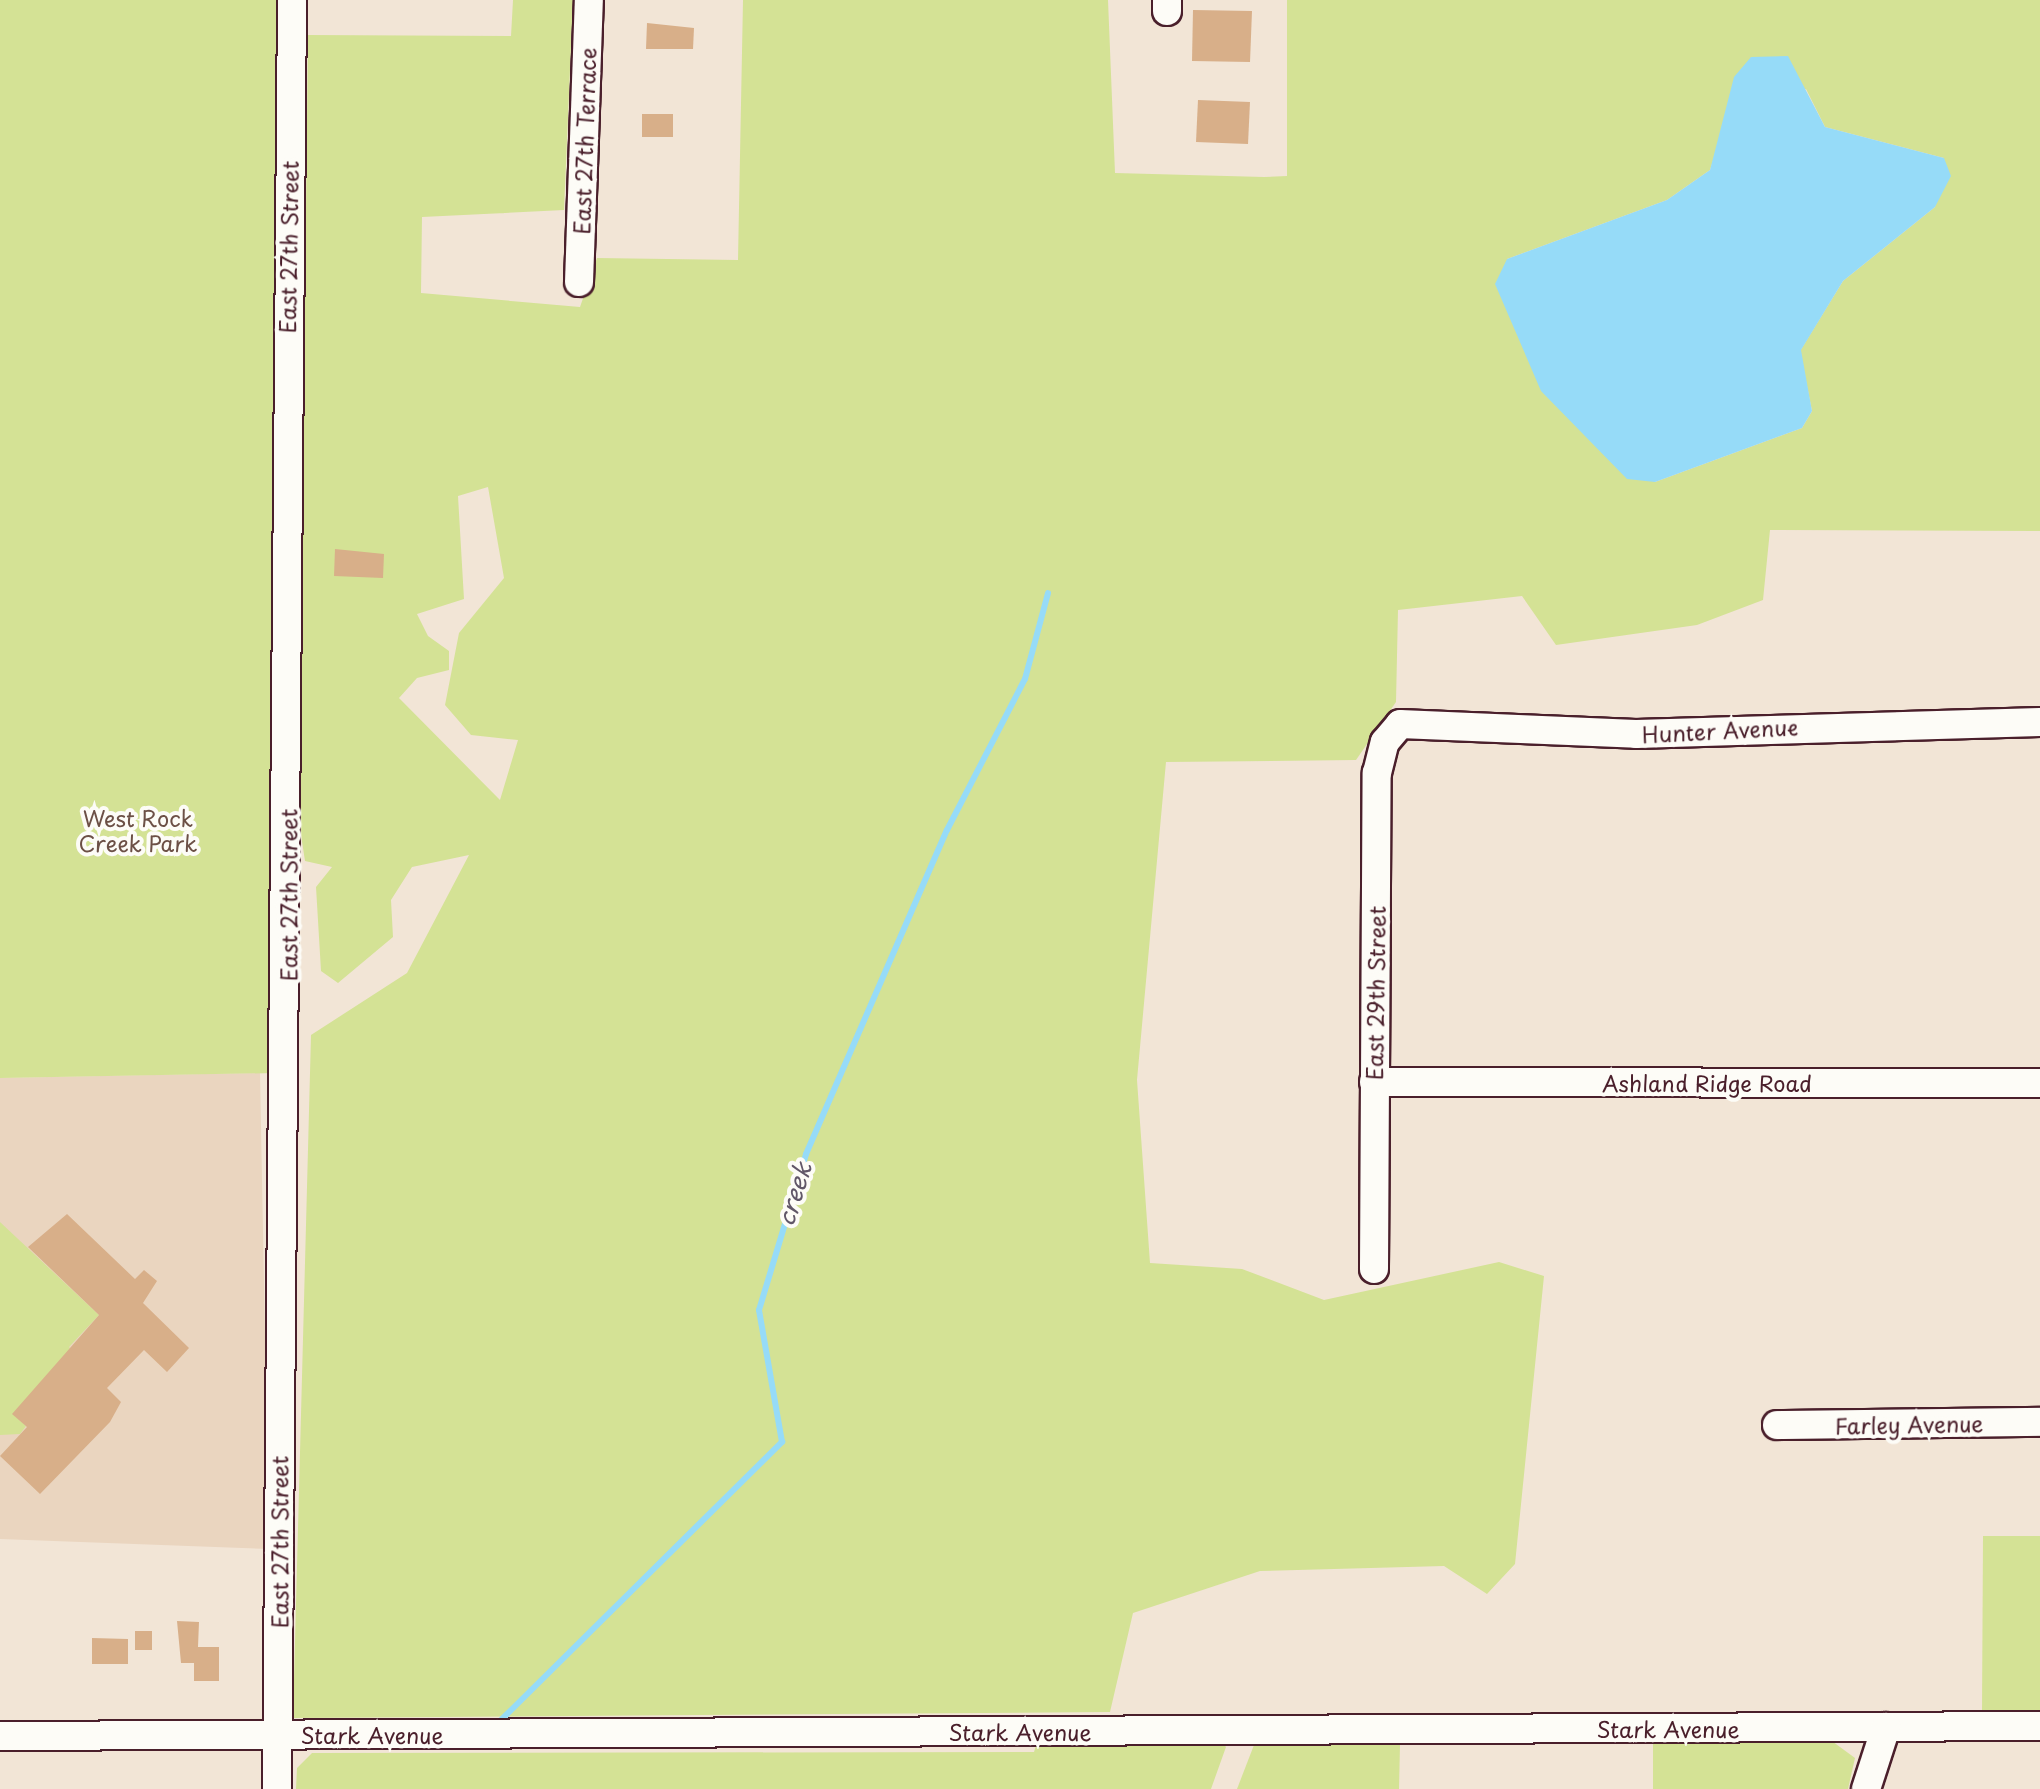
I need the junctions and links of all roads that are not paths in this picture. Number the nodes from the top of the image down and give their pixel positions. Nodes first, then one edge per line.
1 (292, 0) edge
2 (589, 0) edge
3 (579, 282) dead end
4 (2040, 722) edge
5 (1400, 724) joint
6 (1374, 1082) junction
7 (2040, 1083) edge
8 (1374, 1269) dead end
9 (2040, 1422) edge
10 (1777, 1425) dead end
11 (2040, 1726) edge
12 (1886, 1727) junction
13 (279, 1735) junction
14 (0, 1736) edge
15 (277, 1789) edge
16 (1866, 1789) edge

1 - 13 street, East 27th Street
2 - 3 street, East 27th Terrace
4 - 5 street, Hunter Avenue
5 - 6 street, East 29th Street
6 - 7 street, Ashland Ridge Road
6 - 8 street, East 29th Street
9 - 10 street, Farley Avenue
11 - 12 street, Stark Avenue
12 - 13 street, Stark Avenue
12 - 16 street
13 - 14 street, Stark Avenue
13 - 15 street, East 27th Street

